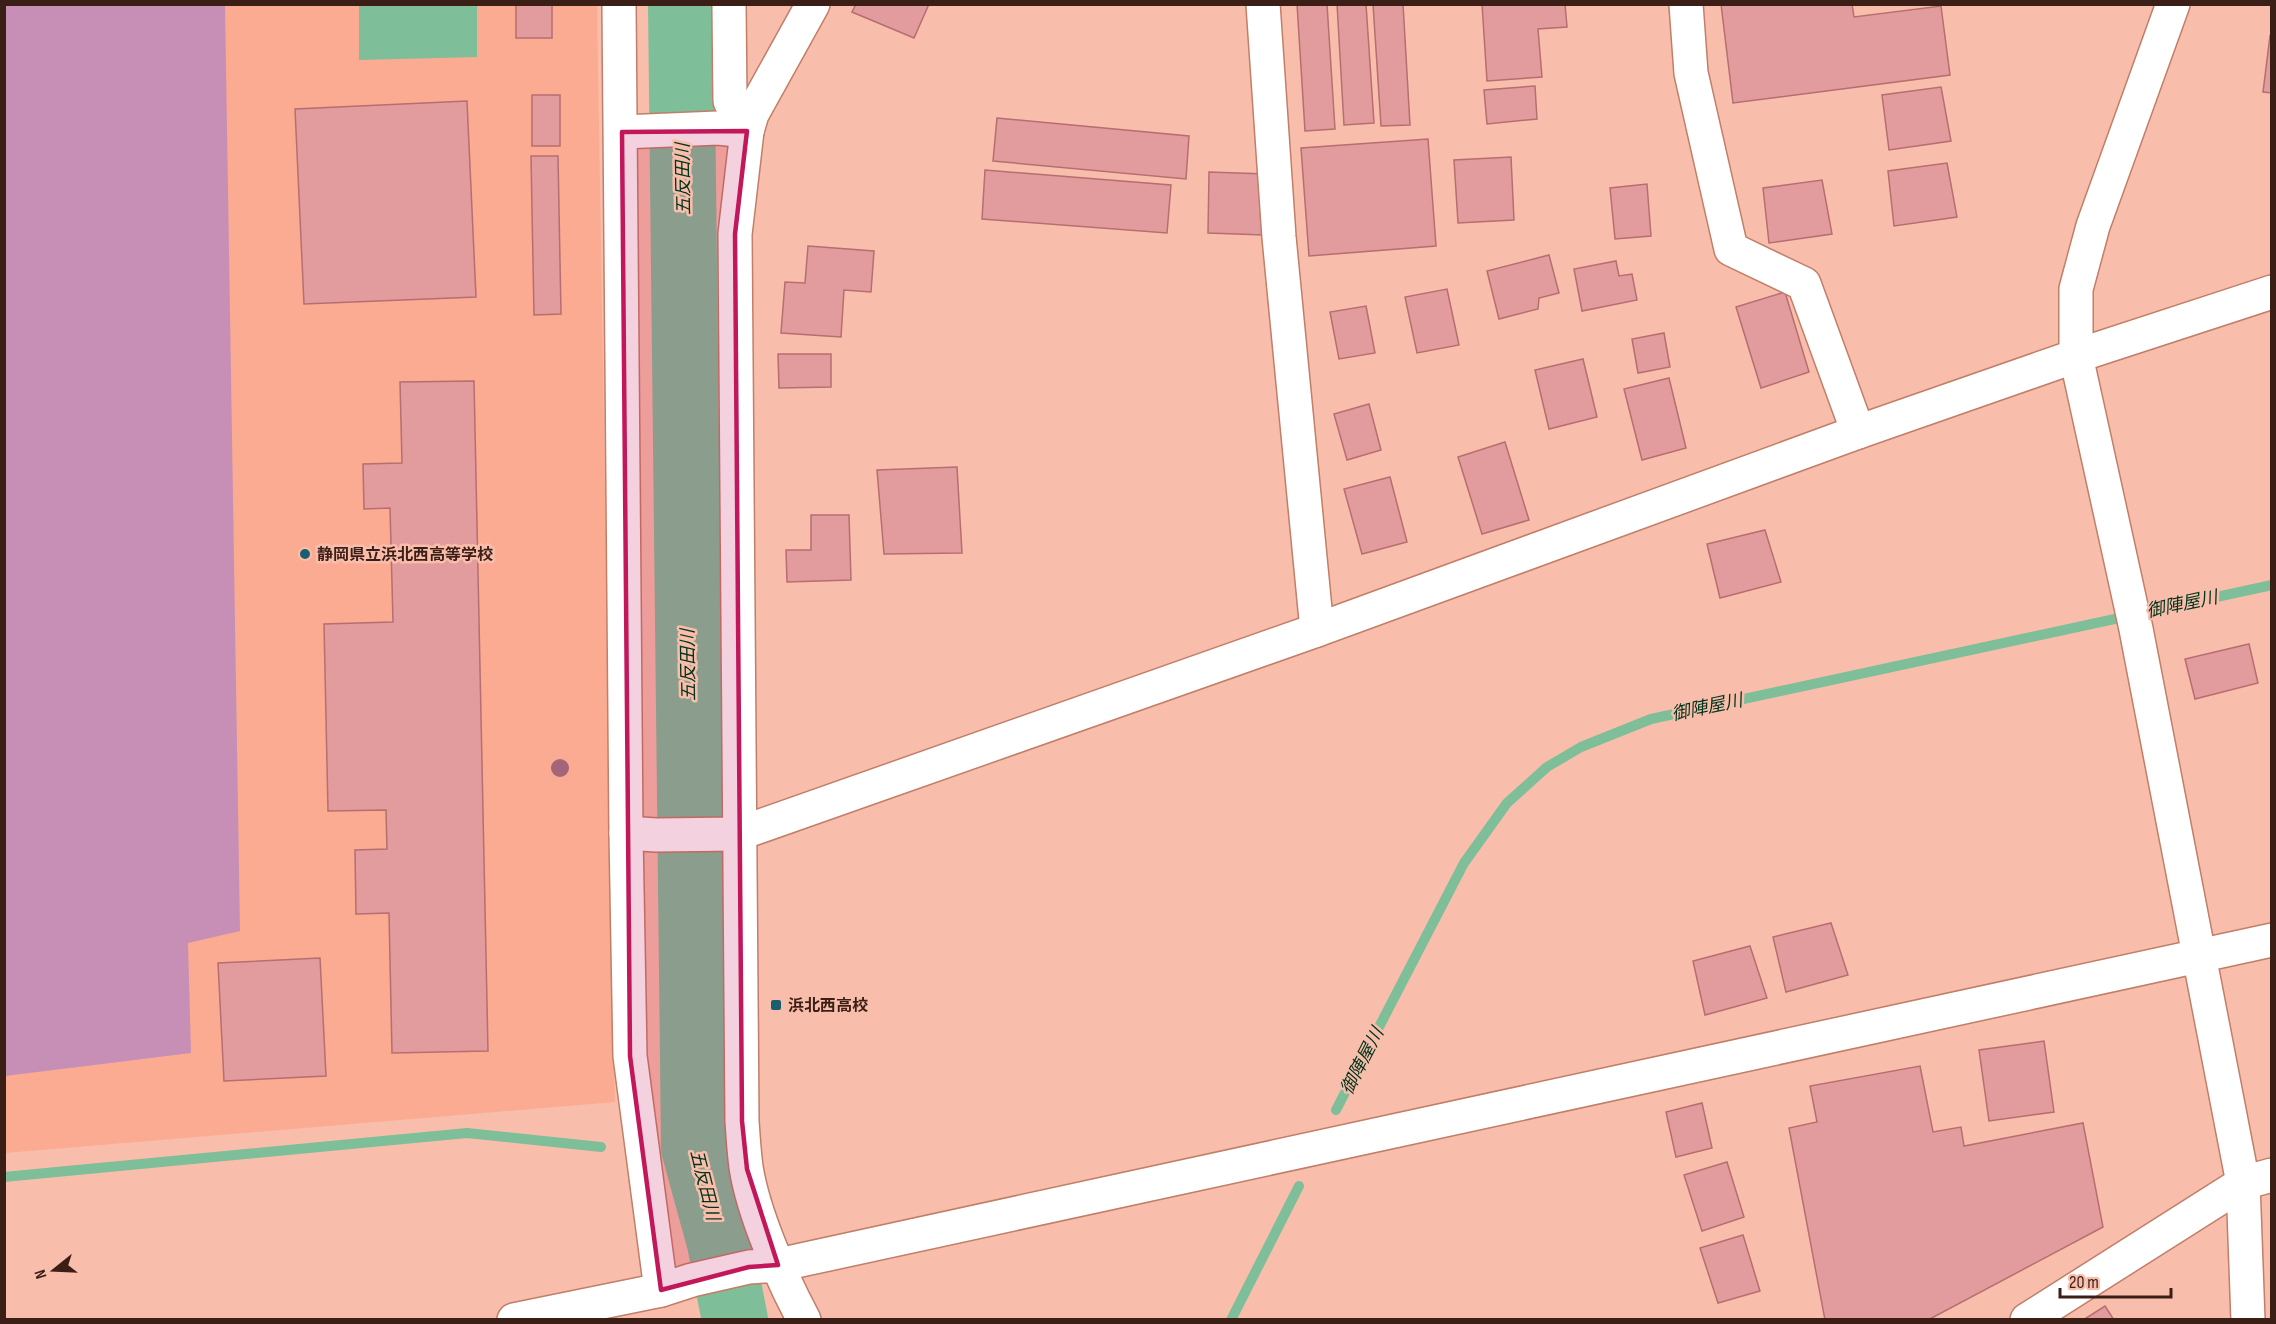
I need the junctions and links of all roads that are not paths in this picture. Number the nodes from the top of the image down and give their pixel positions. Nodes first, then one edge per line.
1 (619, 4) edge
2 (729, 4) edge
3 (813, 4) edge
4 (1263, 4) edge
5 (1686, 4) edge
6 (2174, 4) edge
7 (733, 130) junction
8 (638, 132) junction
9 (2271, 292) edge
10 (2076, 356) junction
11 (1858, 432) junction
12 (1317, 630) junction
13 (728, 833) junction
14 (641, 834) junction
15 (2271, 940) edge
16 (2199, 955) junction
17 (2257, 1179) edge
18 (764, 1266) junction
19 (661, 1290) junction
20 (803, 1318) edge
21 (514, 1320) edge
22 (2027, 1320) edge
23 (2248, 1320) edge

1 - 8 street
2 - 7 street
3 - 7 street
4 - 12 street
5 - 11 street
6 - 10 street
7 - 8 street
7 - 13 street
8 - 14 street
9 - 10 street
10 - 11 street
10 - 16 street
11 - 12 street
12 - 13 street
13 - 14 street
13 - 18 street
14 - 19 street
15 - 16 street
16 - 17 street
16 - 18 street
17 - 22 street
17 - 23 street
18 - 19 street
18 - 20 street
19 - 21 street

